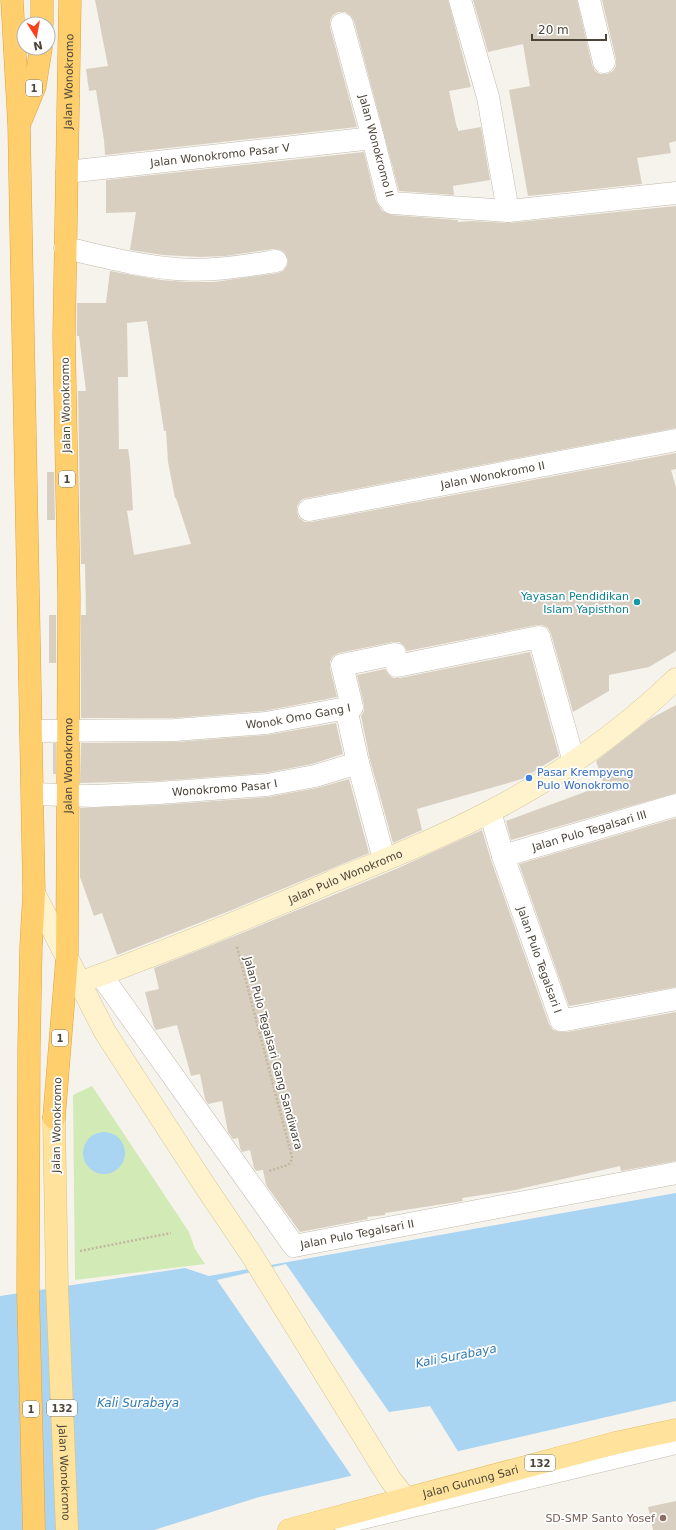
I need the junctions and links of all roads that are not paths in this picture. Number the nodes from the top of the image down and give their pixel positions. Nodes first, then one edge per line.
1 (12, 0) edge
2 (42, 0) edge
3 (70, 0) edge
4 (460, 0) edge
5 (589, 0) edge
6 (42, 16) edge
7 (342, 24) dead end
8 (40, 56) edge
9 (604, 62) dead end
10 (19, 125) junction
11 (373, 138) junction
12 (67, 172) junction
13 (676, 193) edge
14 (508, 211) junction
15 (65, 248) junction
16 (276, 261) dead end
17 (676, 440) edge
18 (309, 510) dead end
19 (676, 679) edge
20 (346, 708) junction
21 (31, 731) junction
22 (574, 762) junction
23 (358, 763) junction
24 (33, 794) junction
25 (676, 805) edge
26 (490, 812) junction
27 (503, 856) junction
28 (384, 859) junction
29 (34, 893) junction
30 (67, 958) junction
31 (101, 975) junction
32 (80, 983) junction
33 (676, 999) edge
34 (29, 1047) junction
35 (54, 1118) junction
36 (676, 1173) edge
37 (676, 1430) edge
38 (676, 1447) edge
39 (405, 1498) junction
40 (34, 1530) edge
41 (67, 1530) edge
42 (289, 1530) edge
43 (330, 1530) edge

1 - 10 highway, 1
2 - 6 highway
3 - 12 highway, Jalan Wonokromo / 1
4 - 14 street
5 - 9 street
7 - 11 street, Jalan Wonokromo II
8 - 10 highway, 1
10 - 21 highway, 1
11 - 12 street, Jalan Wonokromo Pasar V
11 - 14 street, Jalan Wonokromo II
12 - 15 highway, Jalan Wonokromo / 1
13 - 14 street, Jalan Wonokromo II
15 - 16 street
15 - 30 highway, Jalan Wonokromo / 1
17 - 18 street, Jalan Wonokromo II
19 - 22 main road, Jalan Pulo Wonokromo
20 - 21 street, Wonok Omo Gang I
20 - 22 street, Wonok Omo Gang I
20 - 23 street
21 - 24 highway, 1
22 - 26 main road, Jalan Pulo Wonokromo
23 - 24 street, Wonokromo Pasar I
23 - 28 street
24 - 29 highway, 1
25 - 27 street, Jalan Pulo Tegalsari III
26 - 27 street, Jalan Pulo Tegalsari I
26 - 28 main road, Jalan Pulo Wonokromo
27 - 33 street, Jalan Pulo Tegalsari I
28 - 31 main road, Jalan Pulo Wonokromo
29 - 30 main road, 1
29 - 34 highway, 1
30 - 32 main road
30 - 35 highway, Jalan Wonokromo / 1
31 - 32 main road, Jalan Pulo Wonokromo
31 - 36 street, Jalan Pulo Tegalsari II
32 - 39 main road
34 - 35 highway, 1
34 - 40 highway, 1
35 - 41 main road, Jalan Wonokromo / 132
37 - 39 main road, Jalan Gunung Sari / 132
38 - 43 lane
39 - 42 main road, Jalan Gunung Sari / 132

